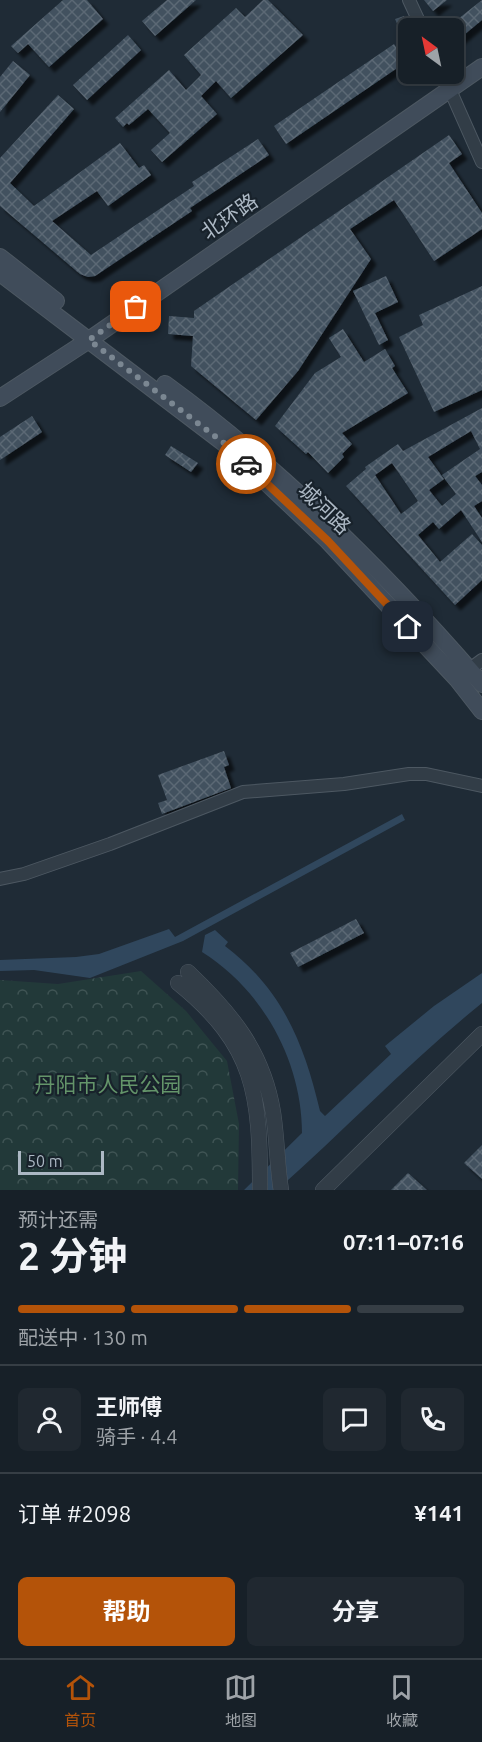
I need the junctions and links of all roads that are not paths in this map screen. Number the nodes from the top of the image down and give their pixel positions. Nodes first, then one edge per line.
1 (409, 0) edge
2 (417, 18) edge
3 (482, 67) edge
4 (447, 84) edge
5 (450, 90) junction
6 (482, 162) edge
7 (0, 257) edge
8 (0, 273) edge
9 (94, 337) junction
10 (0, 398) edge
11 (469, 669) edge
12 (482, 684) edge
13 (482, 711) edge
14 (482, 786) edge
15 (0, 879) edge
16 (482, 1034) edge
17 (281, 1189) edge
18 (260, 1190) edge
19 (323, 1190) edge

1 - 2 street
3 - 5 main road, 北环路
4 - 5 street
5 - 6 street
5 - 9 main road, 北环路
7 - 9 main road, 城河路
8 - 9 main road, 城河路
9 - 10 main road, 北环路
9 - 11 main road, 城河路
11 - 12 main road, 城河路
11 - 13 main road, 城河路
14 - 15 street
16 - 19 street
17 - 18 street

